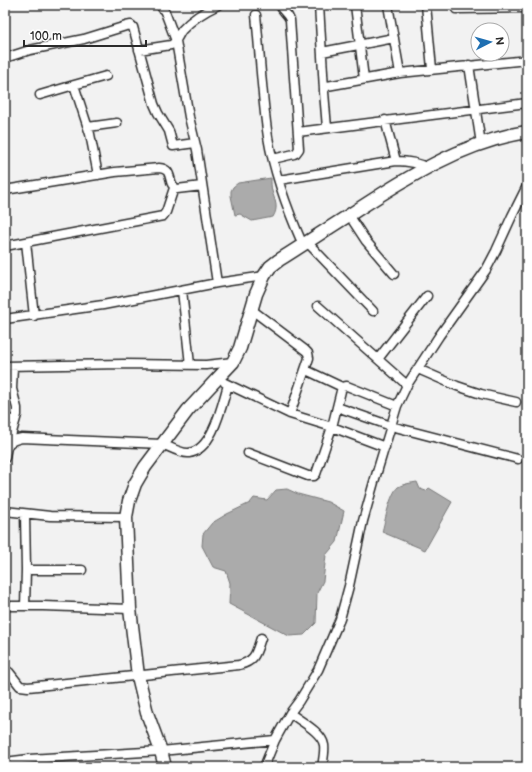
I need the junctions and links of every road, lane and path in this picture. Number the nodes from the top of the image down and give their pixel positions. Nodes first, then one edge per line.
1 (160, 5) edge
2 (218, 5) edge
3 (280, 5) edge
4 (319, 5) edge
5 (355, 5) edge
6 (388, 5) edge
7 (426, 5) edge
8 (527, 8) edge
9 (456, 9) dead end
10 (256, 15) dead end
11 (394, 38) junction
12 (176, 41) junction
13 (360, 44) junction
14 (139, 50) junction
15 (322, 52) junction
16 (5, 58) edge
17 (527, 60) edge
18 (469, 65) junction
19 (432, 69) junction
20 (400, 73) junction
21 (106, 76) dead end
22 (364, 79) junction
23 (74, 86) junction
24 (324, 90) junction
25 (40, 95) dead end
26 (527, 103) edge
27 (476, 109) junction
28 (385, 120) junction
29 (116, 123) dead end
30 (88, 127) junction
31 (327, 128) junction
32 (298, 132) junction
33 (527, 132) edge
34 (195, 143) junction
35 (481, 144) junction
36 (273, 158) junction
37 (396, 161) junction
38 (428, 168) junction
39 (98, 175) junction
40 (279, 180) junction
41 (202, 186) junction
42 (527, 186) edge
43 (174, 188) junction
44 (5, 190) edge
45 (349, 215) junction
46 (26, 242) junction
47 (305, 244) junction
48 (5, 246) edge
49 (394, 274) dead end
50 (264, 276) junction
51 (217, 283) junction
52 (182, 290) junction
53 (427, 296) dead end
54 (318, 306) dead end
55 (252, 310) junction
56 (373, 311) dead end
57 (34, 316) junction
58 (5, 320) edge
59 (378, 359) junction
60 (233, 362) junction
61 (190, 365) junction
62 (9, 366) edge
63 (418, 369) junction
64 (306, 370) junction
65 (217, 379) junction
66 (228, 384) junction
67 (407, 385) junction
68 (342, 387) junction
69 (516, 402) dead end
70 (397, 406) junction
71 (337, 407) junction
72 (290, 414) junction
73 (5, 417) edge
74 (15, 422) junction
75 (391, 426) junction
76 (332, 427) junction
77 (9, 443) junction
78 (162, 444) junction
79 (385, 446) junction
80 (248, 453) dead end
81 (5, 458) edge
82 (518, 459) dead end
83 (5, 511) edge
84 (25, 514) junction
85 (126, 518) junction
86 (26, 570) junction
87 (82, 570) dead end
88 (5, 606) edge
89 (25, 606) junction
90 (130, 609) junction
91 (261, 638) dead end
92 (5, 670) edge
93 (138, 676) junction
94 (290, 713) junction
95 (275, 740) junction
96 (161, 751) junction
97 (5, 762) edge
98 (165, 767) edge
99 (264, 767) edge
100 (322, 767) edge

1 - 12 street
2 - 12 street
3 - 32 street
4 - 15 street
5 - 13 street
6 - 11 street
7 - 19 street
8 - 9 street
10 - 36 street
11 - 13 street
11 - 20 street
12 - 14 street
12 - 34 street
13 - 15 street
13 - 22 street
14 - 16 street
14 - 34 street
15 - 24 street
17 - 18 street
18 - 19 street
18 - 27 street
19 - 20 street
20 - 22 street
21 - 23 street
22 - 24 street
23 - 25 street
23 - 30 street
24 - 31 street
26 - 27 street
27 - 28 street
27 - 35 street
28 - 31 street
28 - 37 street
29 - 30 street
30 - 39 street
31 - 32 street
32 - 36 street
33 - 35 street
34 - 41 street
35 - 38 street
36 - 40 street
37 - 38 street
37 - 40 street
38 - 45 street
39 - 43 street
39 - 44 street
40 - 47 street
41 - 43 street
41 - 51 street
42 - 63 street
43 - 46 street
45 - 47 street
45 - 49 street
46 - 48 street
46 - 57 street
47 - 50 street
47 - 56 street
50 - 51 street
50 - 55 street
51 - 52 street
52 - 57 street
52 - 61 street
53 - 59 street
54 - 59 street
55 - 60 street
55 - 64 street
57 - 58 street
59 - 67 street
60 - 61 street
60 - 65 street
61 - 62 street
62 - 74 street
63 - 67 street
63 - 69 street
64 - 68 street
64 - 72 street
65 - 66 street
65 - 78 street
66 - 72 street
66 - 78 street
67 - 70 street
68 - 70 street
68 - 71 street
70 - 75 street
71 - 75 street
71 - 76 street
72 - 76 street
73 - 74 street
74 - 77 street
75 - 79 street
75 - 82 street
76 - 79 street
76 - 80 street
77 - 78 street
77 - 81 street
78 - 85 street
79 - 94 street
83 - 84 street
84 - 85 street
84 - 86 street
85 - 90 street
86 - 87 street
86 - 89 street
88 - 89 street
89 - 90 street
90 - 93 street
91 - 93 street
92 - 93 street
93 - 96 street
94 - 95 street
94 - 100 street
95 - 96 street
95 - 99 street
96 - 97 street
96 - 98 street

